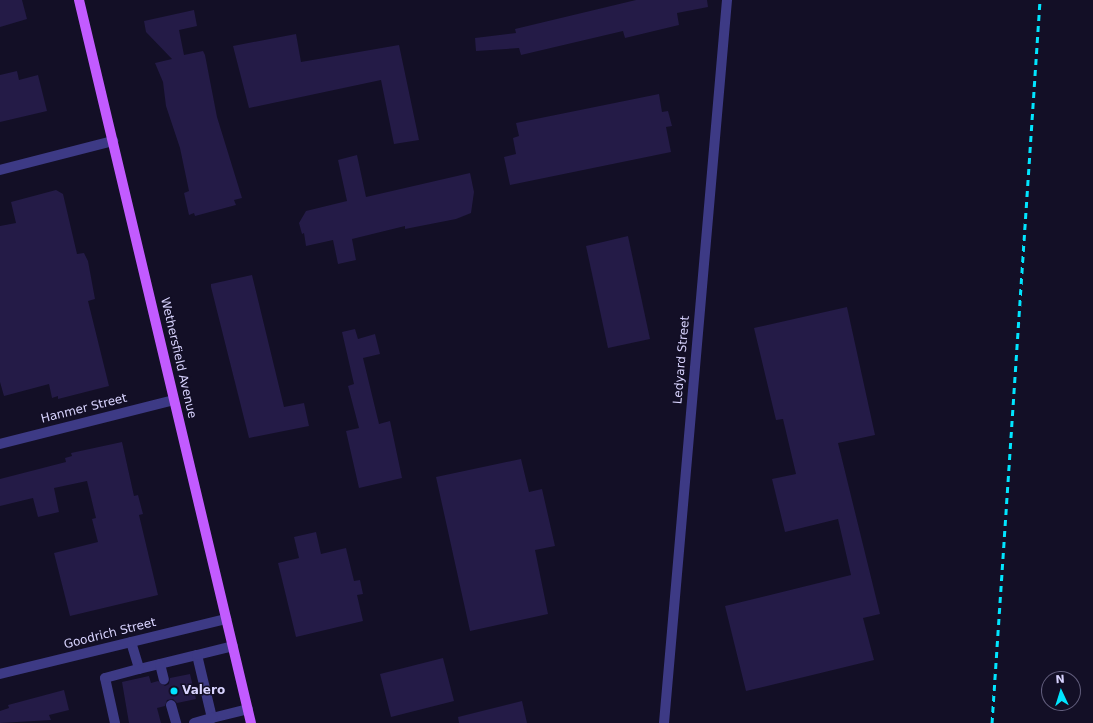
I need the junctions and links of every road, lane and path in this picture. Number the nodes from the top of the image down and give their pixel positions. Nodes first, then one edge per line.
1 (79, 0) edge
2 (727, 0) edge
3 (113, 141) junction
4 (0, 170) edge
5 (174, 400) junction
6 (0, 444) edge
7 (226, 619) junction
8 (131, 642) junction
9 (233, 646) junction
10 (197, 656) junction
11 (160, 664) junction
12 (139, 670) junction
13 (0, 674) edge
14 (164, 680) dead end
15 (171, 705) dead end
16 (248, 709) junction
17 (212, 718) junction
18 (115, 723) edge
19 (176, 723) edge
20 (194, 723) edge
21 (251, 723) edge
22 (664, 723) edge

1 - 3 main road, Wethersfield Avenue
2 - 22 street, Ledyard Street
3 - 4 street
3 - 5 main road, Wethersfield Avenue
5 - 6 street, Hanmer Street
5 - 7 main road, Wethersfield Avenue
7 - 8 street, Goodrich Street
7 - 9 main road, Wethersfield Avenue
8 - 12 street
8 - 13 street, Goodrich Street
9 - 10 street
9 - 16 main road, Wethersfield Avenue
10 - 11 street
10 - 17 street
11 - 12 street
11 - 14 street
12 - 18 street
15 - 19 street
16 - 17 street
16 - 21 main road, Wethersfield Avenue
17 - 20 street

